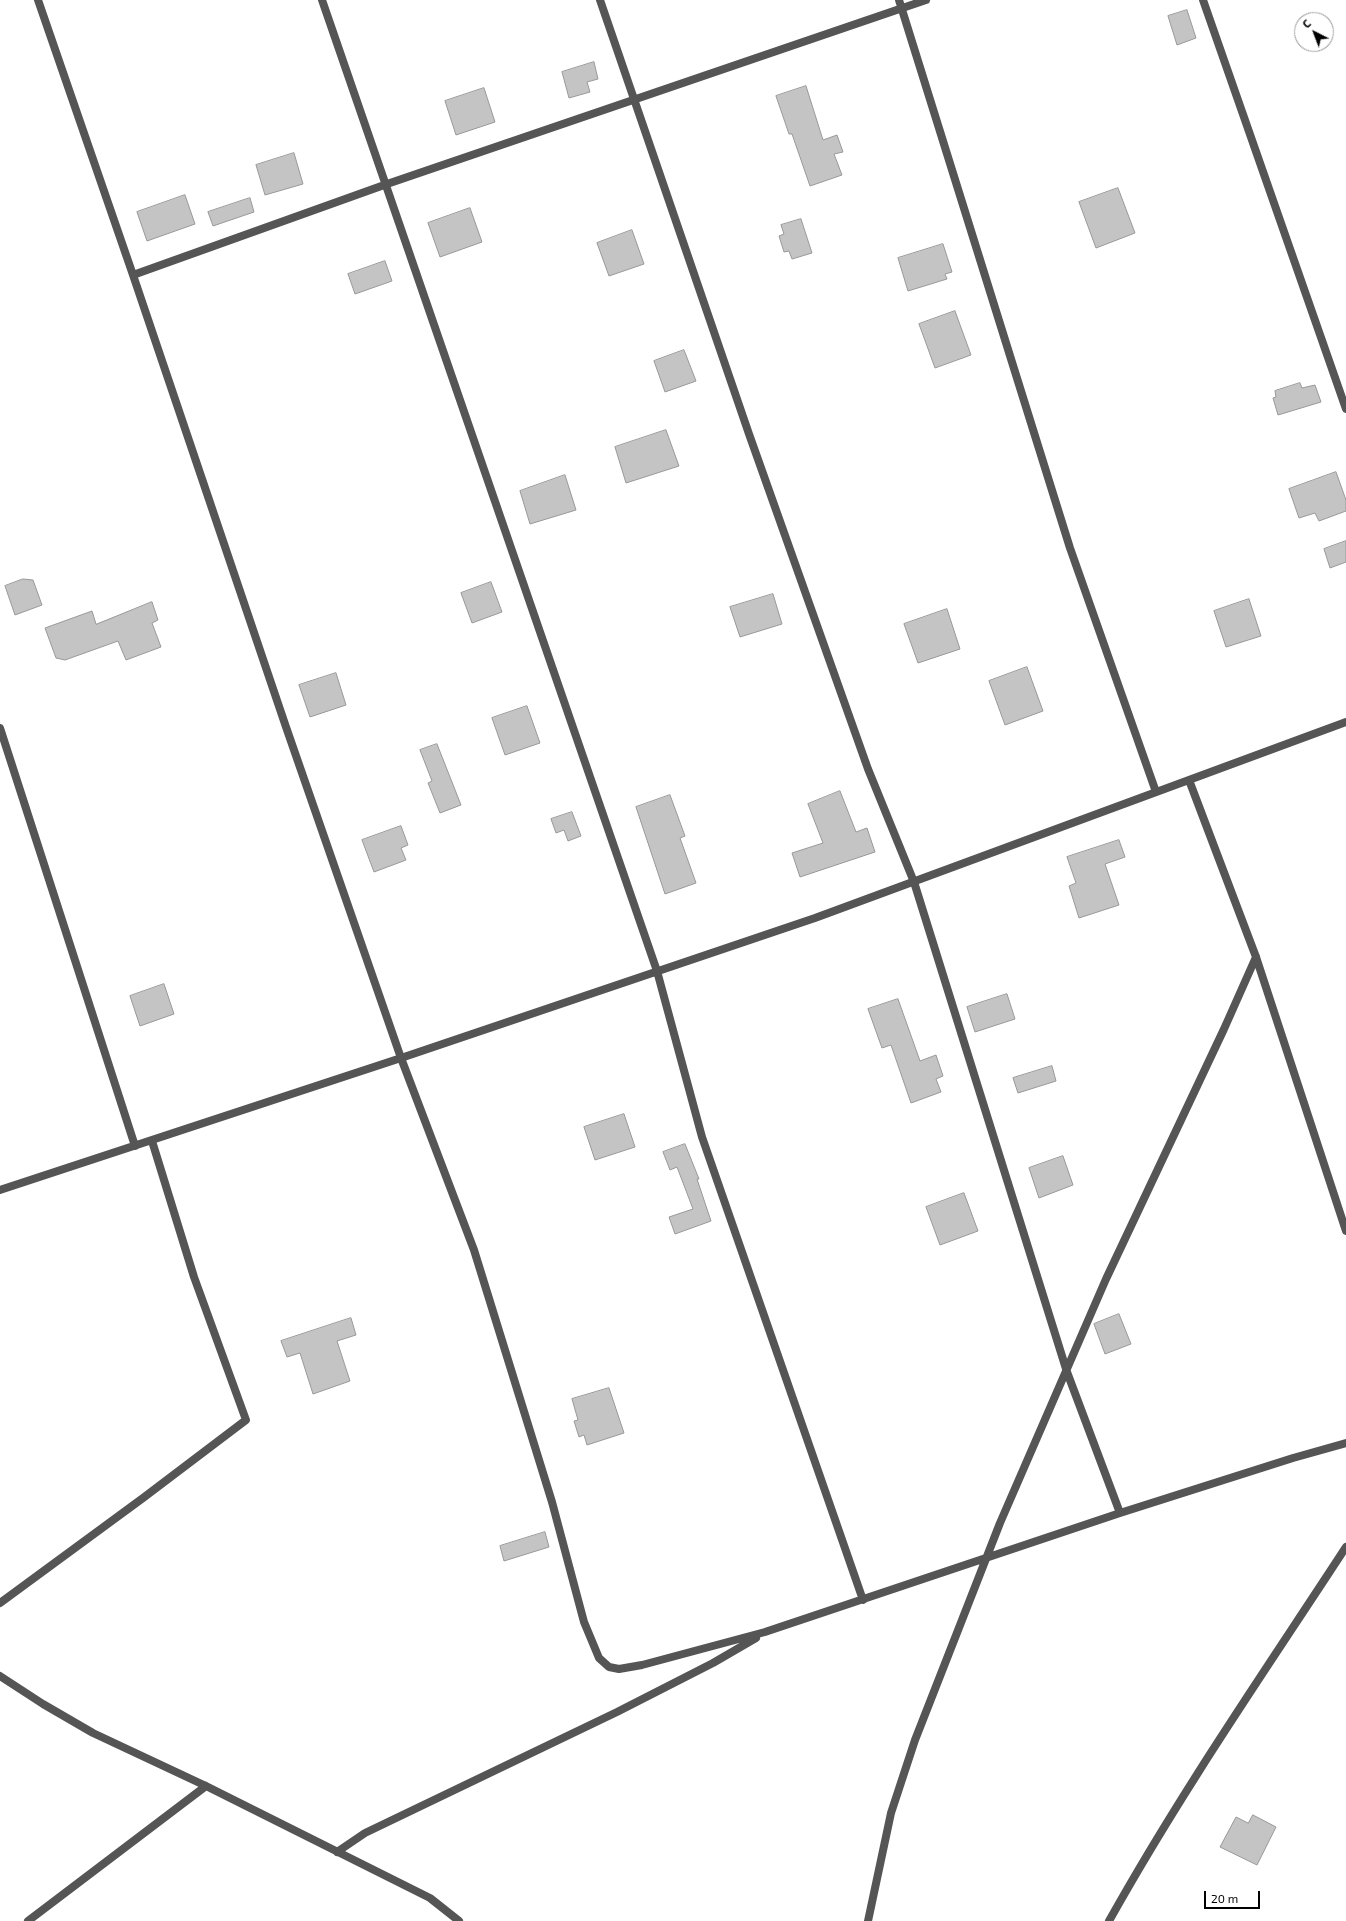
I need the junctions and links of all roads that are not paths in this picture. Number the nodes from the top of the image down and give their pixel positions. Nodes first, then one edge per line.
1 (38, 0) edge
2 (322, 0) edge
3 (600, 0) edge
4 (926, 0) edge
5 (1203, 0) edge
6 (901, 4) edge
7 (635, 99) junction
8 (387, 184) junction
9 (133, 275) junction
10 (1346, 409) edge
11 (1346, 722) edge
12 (0, 728) edge
13 (1189, 780) junction
14 (1156, 792) junction
15 (914, 882) junction
16 (1256, 957) junction
17 (657, 971) junction
18 (401, 1058) junction
19 (152, 1141) junction
20 (135, 1146) junction
21 (0, 1190) edge
22 (1346, 1231) edge
23 (1067, 1372) junction
24 (1346, 1443) edge
25 (1120, 1513) junction
26 (1346, 1547) edge
27 (987, 1558) junction
28 (863, 1600) junction
29 (0, 1603) edge
30 (765, 1632) junction
31 (0, 1676) edge
32 (206, 1786) junction
33 (337, 1852) junction
34 (28, 1921) edge
35 (459, 1921) edge
36 (868, 1921) edge
37 (1109, 1921) edge

1 - 9 street
2 - 8 street
3 - 7 street
4 - 6 street
5 - 10 street
6 - 7 street
6 - 14 street
7 - 8 street
7 - 15 street
8 - 9 street
8 - 17 street
9 - 18 street
11 - 13 street
12 - 20 street
13 - 14 street
13 - 16 street
14 - 15 street
15 - 17 street
15 - 23 street
16 - 22 street
16 - 23 street
17 - 18 street
17 - 28 street
18 - 19 street
18 - 30 street
19 - 20 street
19 - 29 street
20 - 21 street
23 - 25 street
23 - 27 street
24 - 25 street
25 - 27 street
26 - 37 street
27 - 28 street
27 - 36 street
28 - 30 street
30 - 33 street
31 - 32 street
32 - 33 street
32 - 34 street
33 - 35 street

